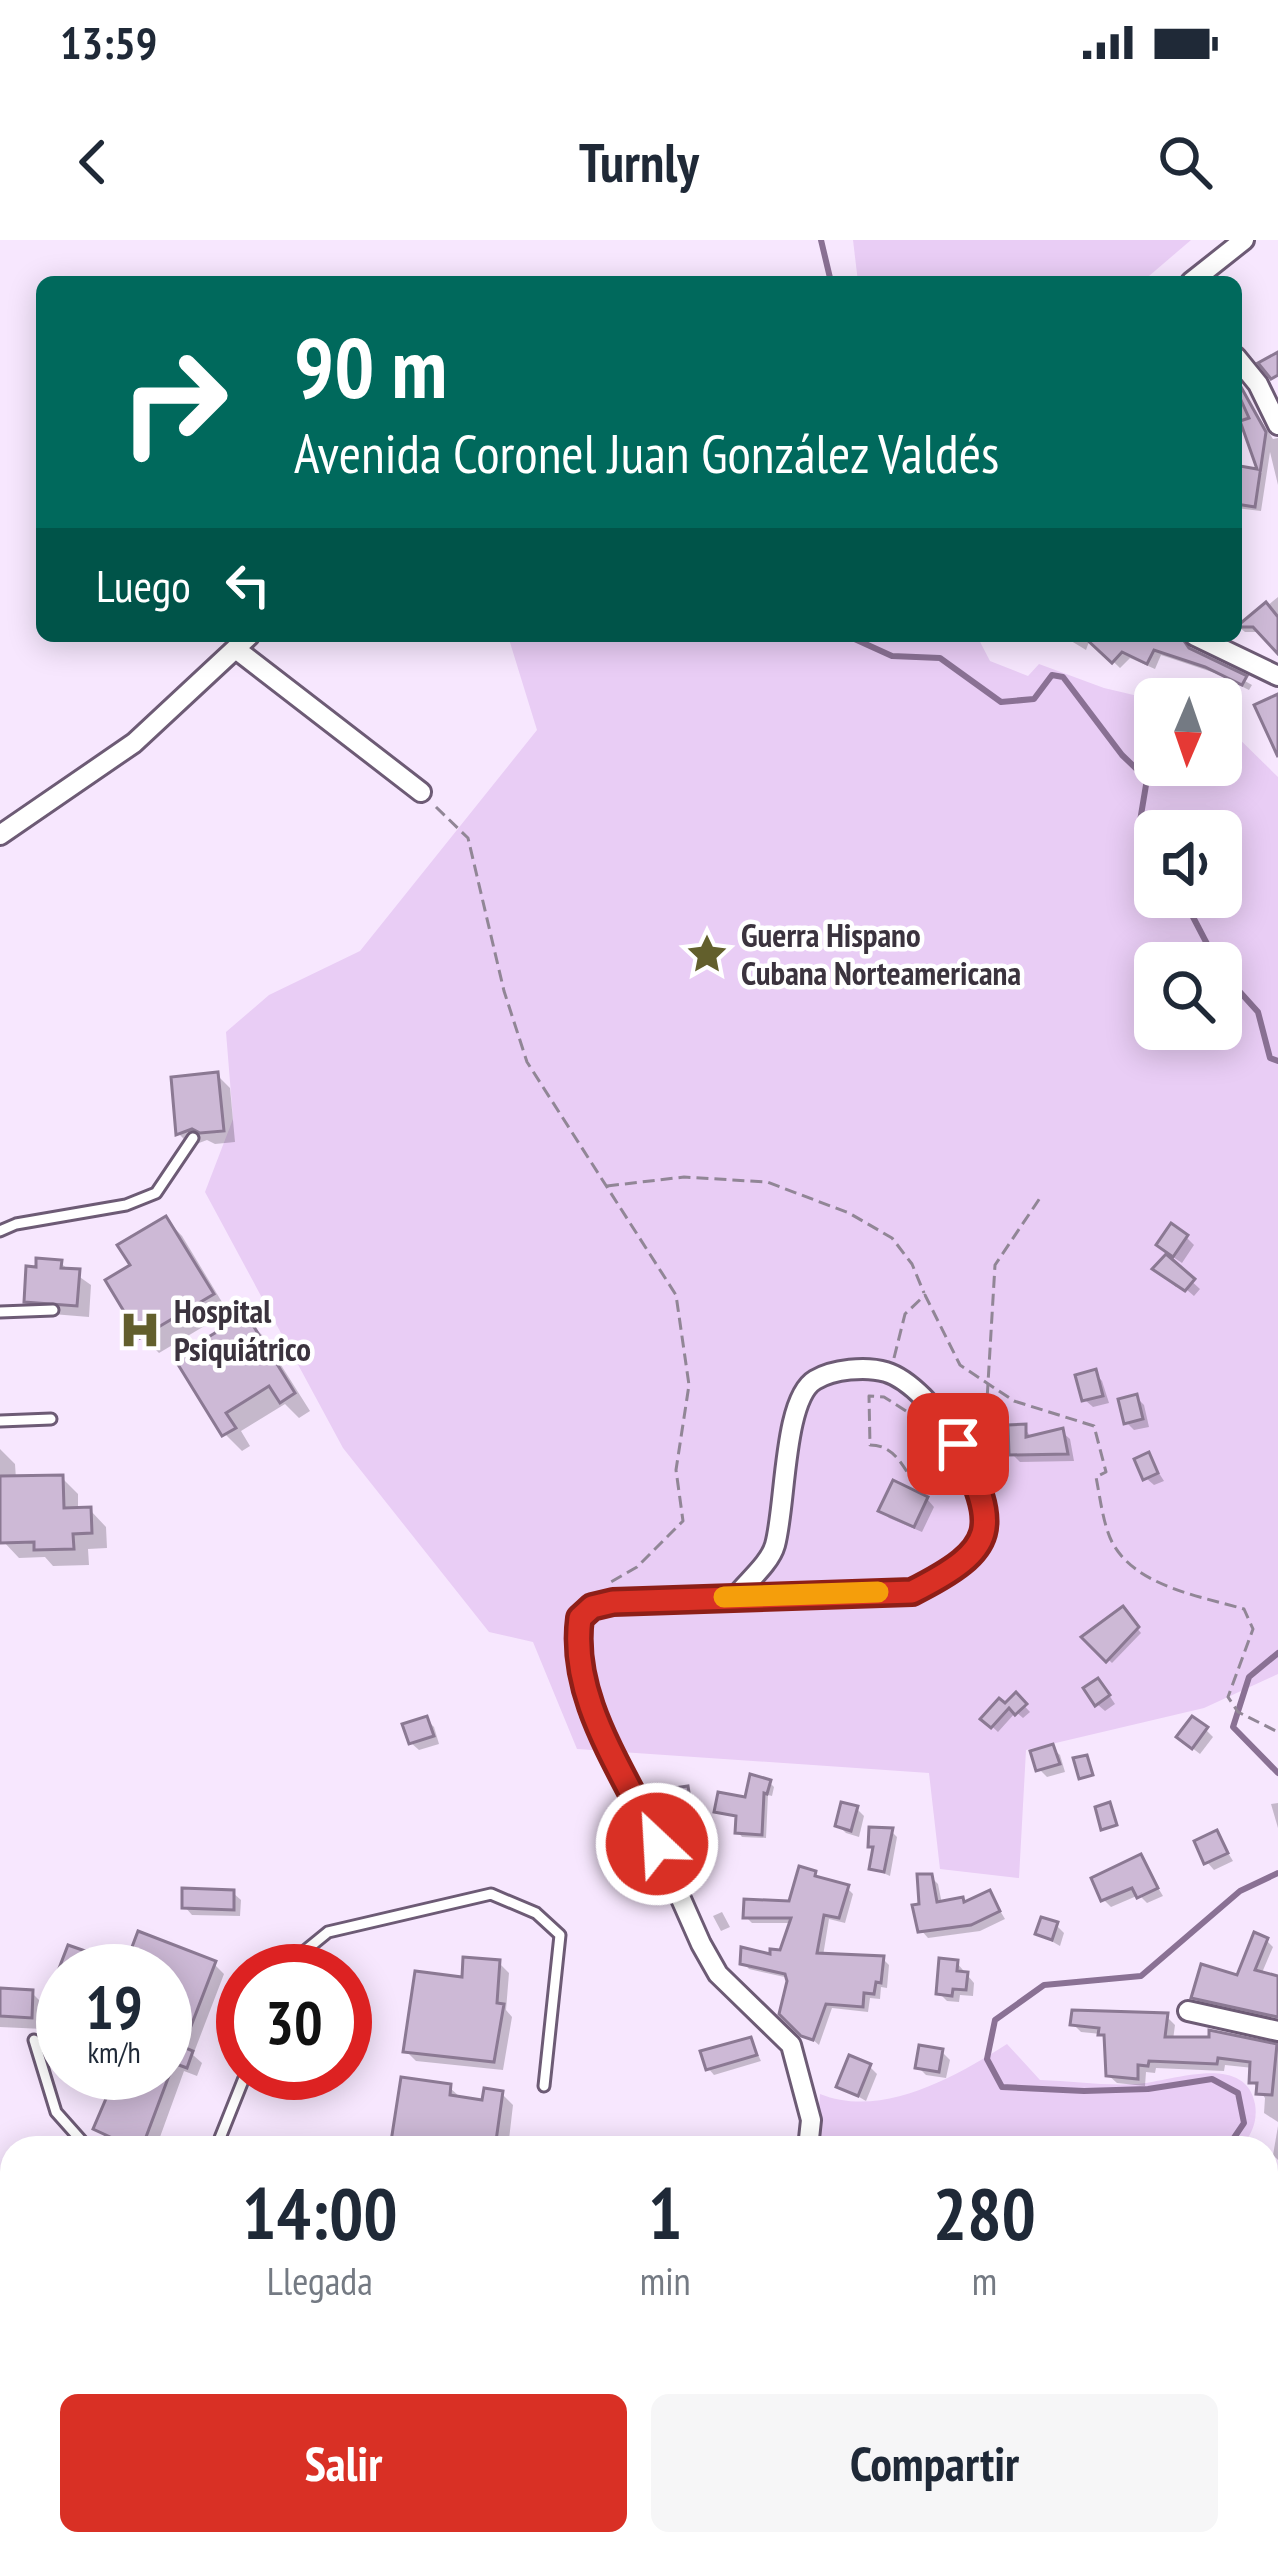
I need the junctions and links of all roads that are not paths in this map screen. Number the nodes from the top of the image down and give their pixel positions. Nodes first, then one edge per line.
1 (1244, 240) edge
2 (1199, 276) edge
3 (1242, 365) edge
4 (1278, 425) edge
5 (1208, 642) edge
6 (243, 643) edge
7 (1278, 676) edge
8 (421, 792) road end
9 (0, 835) edge
10 (193, 1138) dead end
11 (0, 1231) edge
12 (53, 1310) dead end
13 (0, 1312) edge
14 (51, 1419) dead end
15 (0, 1421) edge
16 (736, 1596) junction
17 (314, 1944) edge
18 (1188, 2012) dead end
19 (1278, 2031) edge
20 (34, 2040) dead end
21 (544, 2086) dead end
22 (235, 2100) edge
23 (77, 2136) edge
24 (220, 2136) edge
25 (809, 2136) edge

1 - 2 street
3 - 4 street
5 - 7 street
6 - 8 street
6 - 9 street
10 - 11 lane
12 - 13 lane
14 - 15 lane
16 - 16 street
16 - 25 street
17 - 21 lane
18 - 19 street
20 - 23 lane
22 - 24 lane

